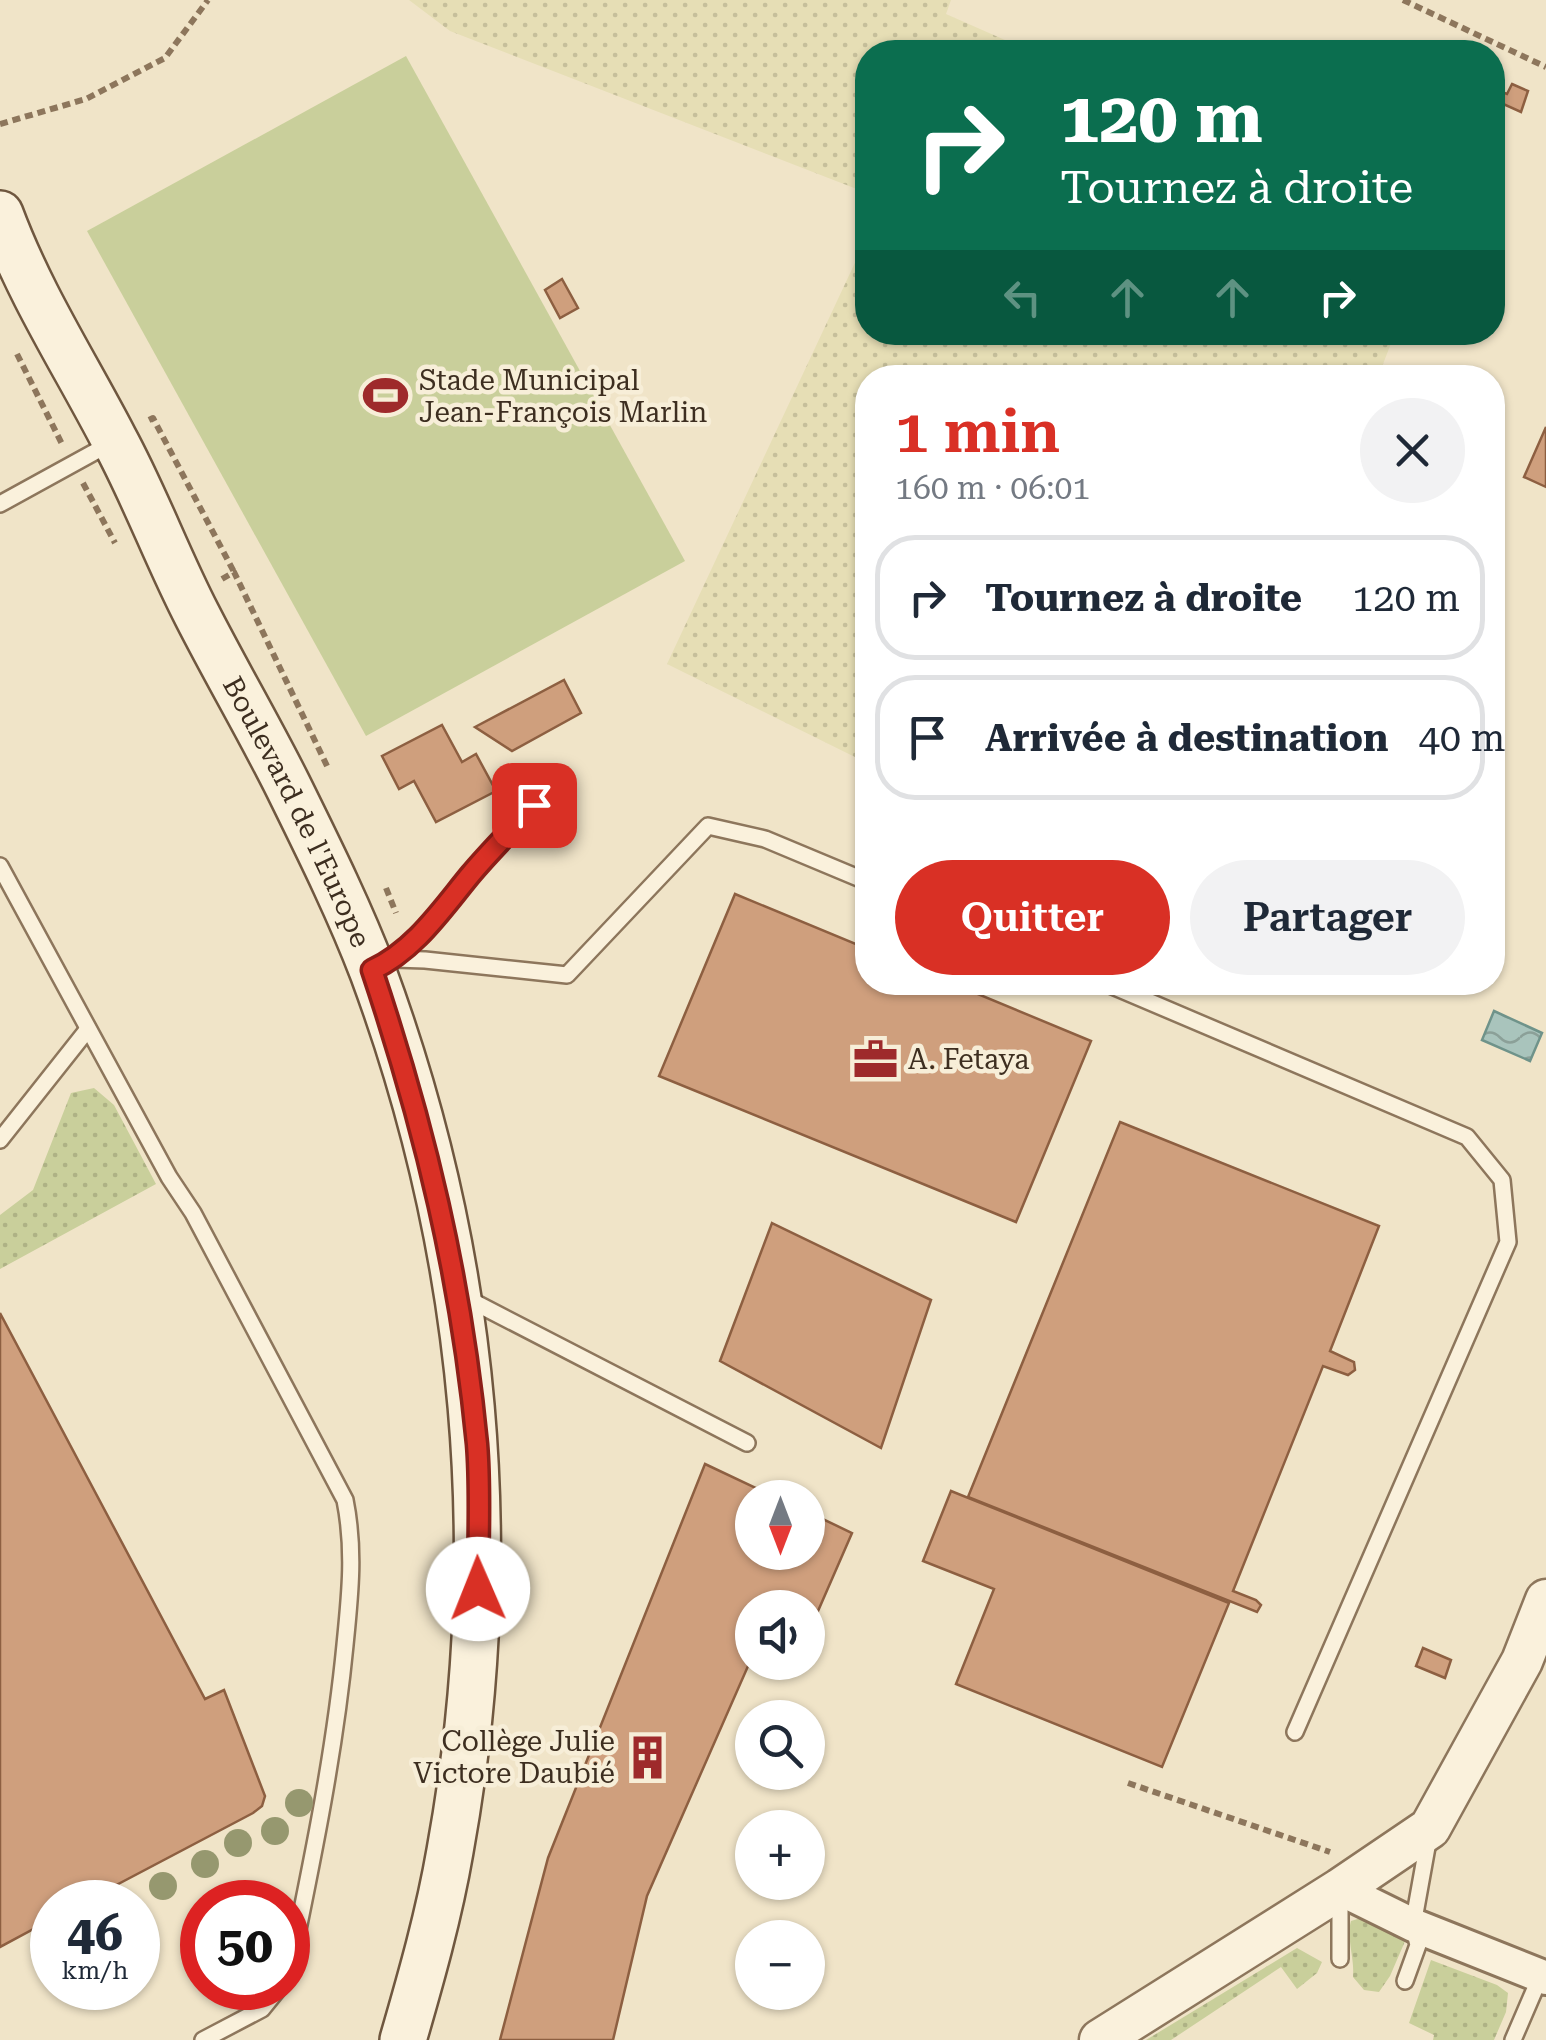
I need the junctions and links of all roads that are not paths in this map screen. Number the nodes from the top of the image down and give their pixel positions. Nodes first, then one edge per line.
1 (0, 214) edge
2 (115, 440) junction
3 (0, 504) edge
4 (556, 782) dead end
5 (0, 866) edge
6 (855, 876) edge
7 (384, 965) junction
8 (1134, 995) edge
9 (88, 1028) junction
10 (0, 1140) edge
11 (457, 1294) junction
12 (747, 1443) dead end
13 (1546, 1600) edge
14 (1296, 1732) dead end
15 (1430, 1828) junction
16 (308, 1880) edge
17 (1340, 1889) junction
18 (1413, 1925) junction
19 (1340, 1958) dead end
20 (1543, 1977) edge
21 (1405, 1981) dead end
22 (258, 2010) edge
23 (203, 2040) edge
24 (403, 2040) edge
25 (1100, 2040) edge
26 (1513, 2040) edge

1 - 2 main road, Boulevard de l'Europe
2 - 3 lane
2 - 7 main road, Boulevard de l'Europe
4 - 7 lane
5 - 9 lane
6 - 7 lane
7 - 11 main road, Boulevard de l'Europe
8 - 14 lane
9 - 10 lane
9 - 16 lane
11 - 12 lane
11 - 24 main road, Boulevard de l'Europe
13 - 15 street
15 - 17 street
15 - 18 lane
17 - 18 street
17 - 19 lane
17 - 25 street
18 - 20 street
18 - 21 lane
20 - 26 lane
22 - 23 lane

